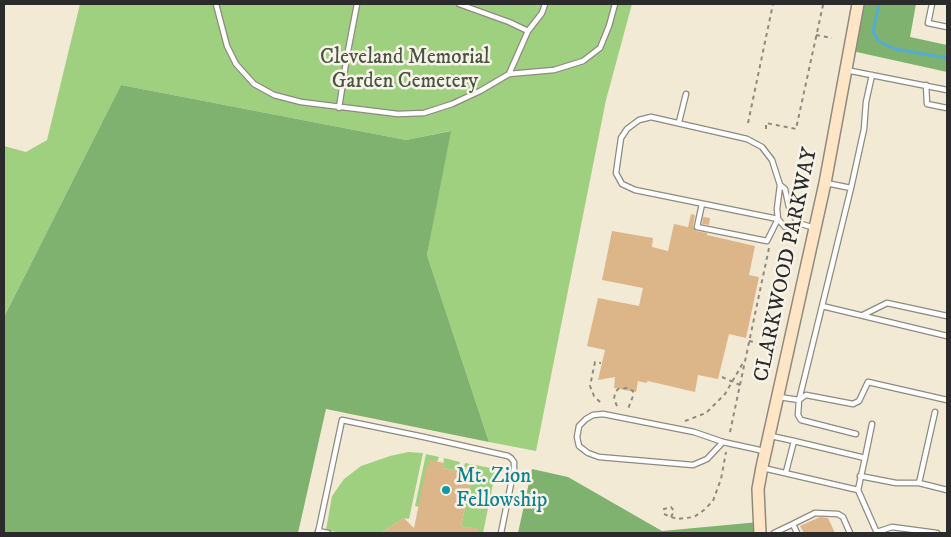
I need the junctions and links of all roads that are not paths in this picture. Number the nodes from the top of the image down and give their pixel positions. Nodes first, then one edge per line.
1 (216, 4) edge
2 (357, 4) edge
3 (459, 4) edge
4 (545, 4) edge
5 (615, 4) edge
6 (858, 4) edge
7 (932, 4) edge
8 (947, 27) edge
9 (528, 31) junction
10 (845, 70) junction
11 (508, 74) junction
12 (872, 75) junction
13 (926, 86) junction
14 (947, 90) edge
15 (686, 94) dead end
16 (339, 108) junction
17 (947, 108) edge
18 (679, 122) junction
19 (825, 183) junction
20 (780, 185) junction
21 (851, 188) junction
22 (702, 204) junction
23 (778, 219) junction
24 (798, 223) junction
25 (815, 228) junction
26 (822, 306) junction
27 (862, 316) junction
28 (947, 316) edge
29 (947, 336) edge
30 (778, 396) junction
31 (799, 400) junction
32 (947, 400) edge
33 (935, 412) dead end
34 (872, 424) dead end
35 (856, 434) dead end
36 (770, 435) junction
37 (794, 441) junction
38 (723, 442) junction
39 (766, 451) junction
40 (864, 458) junction
41 (762, 467) junction
42 (786, 472) junction
43 (860, 476) junction
44 (919, 483) junction
45 (858, 490) junction
46 (947, 490) edge
47 (793, 524) junction
48 (318, 532) edge
49 (328, 533) edge
50 (501, 533) edge
51 (760, 533) edge
52 (774, 533) edge
53 (797, 533) edge
54 (850, 533) edge
55 (877, 533) edge
56 (937, 533) edge

1 - 16 lane
2 - 16 lane
3 - 9 lane
4 - 9 lane
5 - 11 lane
6 - 10 street, CLARKWOOD PARKWAY
7 - 8 lane
9 - 11 lane
10 - 12 lane
10 - 19 street, CLARKWOOD PARKWAY
11 - 16 lane
12 - 13 lane
12 - 21 lane
13 - 14 lane
13 - 17 lane
15 - 18 lane
18 - 20 lane
18 - 22 lane
19 - 21 lane
19 - 25 street, CLARKWOOD PARKWAY
20 - 23 lane
20 - 24 lane
21 - 26 lane
22 - 23 lane
22 - 23 lane
23 - 24 lane
24 - 25 lane
25 - 30 street, CLARKWOOD PARKWAY
26 - 27 lane
26 - 31 lane
27 - 28 lane
27 - 29 lane
30 - 31 lane
30 - 36 street, CLARKWOOD PARKWAY
31 - 32 lane
31 - 35 lane
33 - 44 lane
34 - 40 lane
36 - 37 lane
36 - 39 street, CLARKWOOD PARKWAY
37 - 40 lane
37 - 42 lane
38 - 38 lane
38 - 39 lane
39 - 41 street, CLARKWOOD PARKWAY
40 - 43 lane
41 - 42 lane
41 - 51 street, CLARKWOOD PARKWAY
42 - 45 lane
43 - 44 lane
43 - 45 lane
44 - 46 lane
45 - 55 lane
47 - 52 lane
47 - 53 lane
47 - 54 lane
48 - 49 lane
48 - 50 lane
55 - 56 lane

